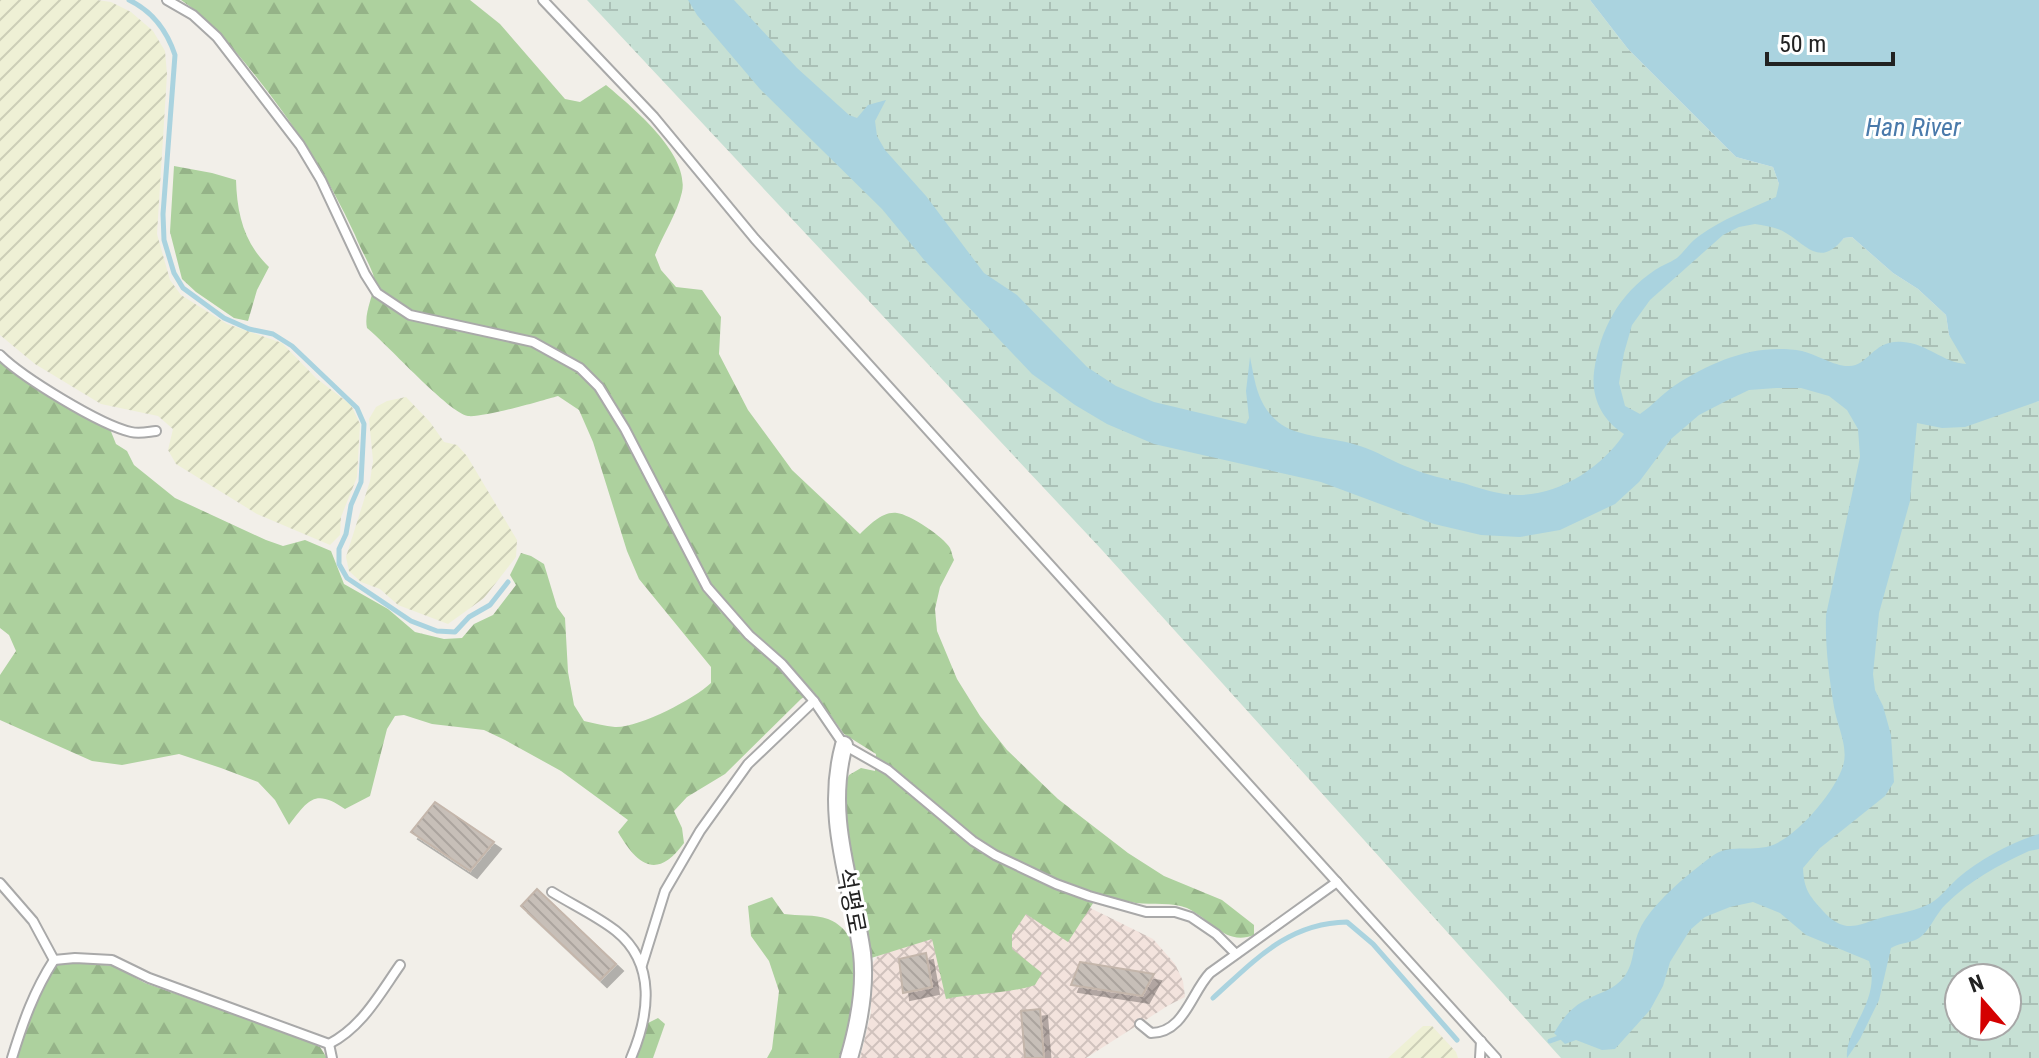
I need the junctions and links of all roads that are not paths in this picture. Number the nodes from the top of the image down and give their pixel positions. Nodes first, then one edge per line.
1 (167, 0) edge
2 (543, 0) edge
3 (0, 355) edge
4 (156, 431) dead end
5 (814, 701) junction
6 (844, 745) junction
7 (1337, 882) junction
8 (0, 883) edge
9 (552, 892) dead end
10 (1236, 954) junction
11 (54, 960) junction
12 (400, 965) dead end
13 (642, 965) junction
14 (1140, 1024) dead end
15 (1481, 1041) junction
16 (329, 1044) junction
17 (12, 1058) edge
18 (332, 1058) edge
19 (631, 1058) edge
20 (849, 1058) edge
21 (1480, 1058) edge
22 (1496, 1058) edge

1 - 5 lane
2 - 7 lane
3 - 4 lane
5 - 6 lane
5 - 13 lane
6 - 10 lane
6 - 20 street, 석평로
7 - 10 lane
7 - 15 lane
8 - 11 lane
9 - 13 lane
10 - 14 lane
11 - 16 lane
11 - 17 lane
12 - 16 lane
13 - 19 lane
15 - 21 lane
15 - 22 lane
16 - 18 lane

